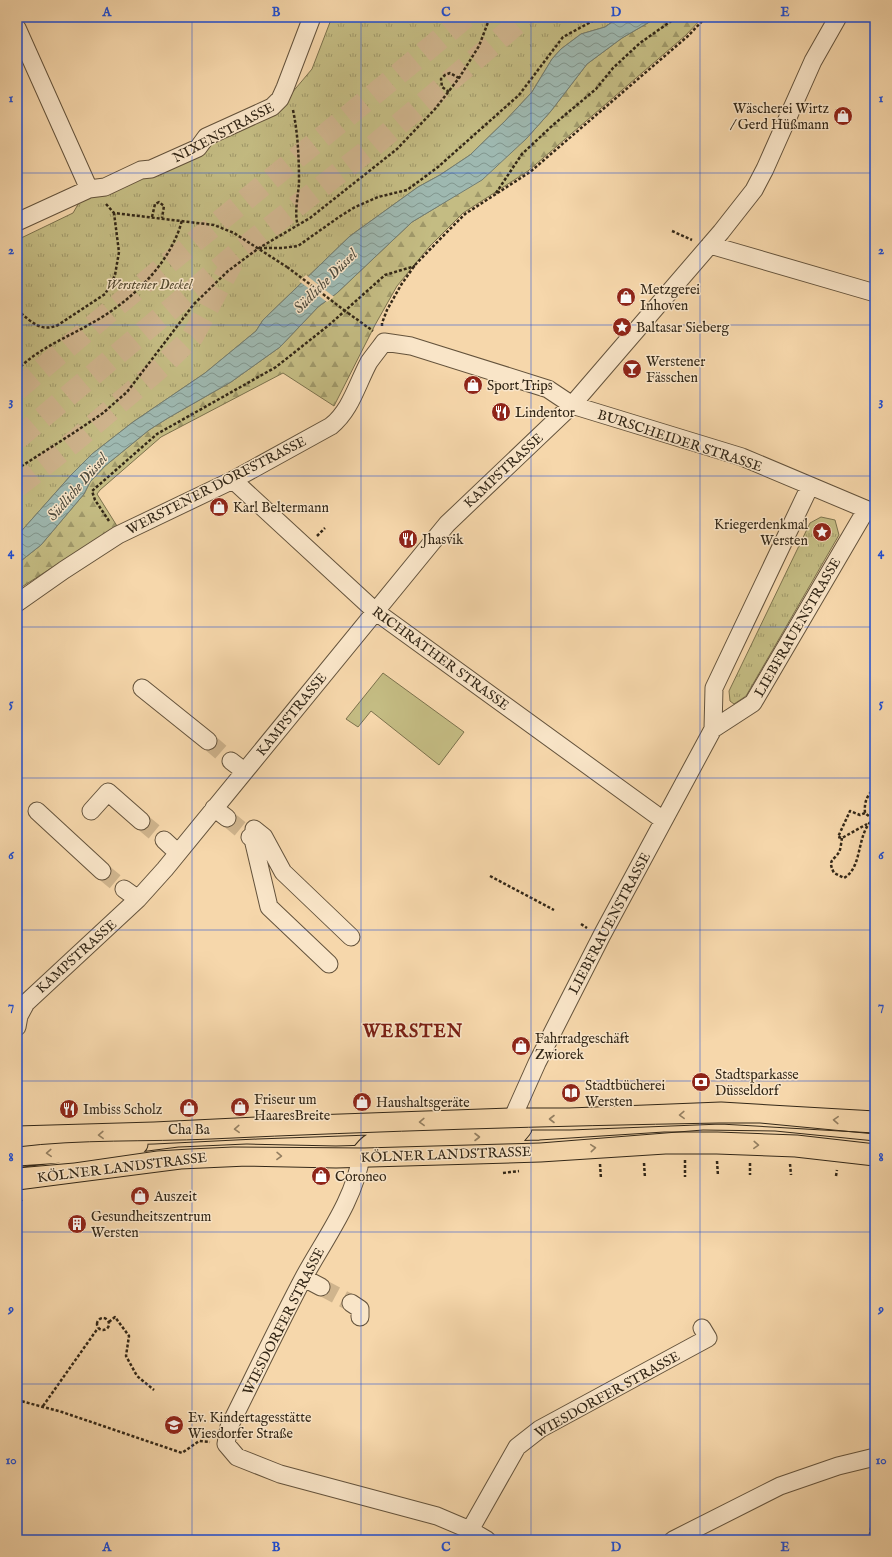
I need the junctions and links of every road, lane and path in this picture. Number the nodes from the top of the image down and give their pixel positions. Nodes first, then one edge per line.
1 (312, 17) edge
2 (490, 17) edge
3 (600, 17) edge
4 (677, 17) edge
5 (706, 17) edge
6 (838, 17) edge
7 (17, 28) edge
8 (459, 78) junction
9 (285, 88) junction
10 (449, 92) junction
11 (89, 189) junction
12 (494, 196) junction
13 (114, 213) junction
14 (152, 217) junction
15 (162, 218) junction
16 (182, 220) junction
17 (17, 222) edge
18 (298, 226) junction
19 (672, 231) dead end
20 (708, 247) junction
21 (259, 248) junction
22 (415, 265) junction
23 (875, 293) edge
24 (17, 310) edge
25 (384, 342) junction
26 (17, 370) edge
27 (572, 406) junction
28 (17, 468) edge
29 (233, 480) junction
30 (810, 486) junction
31 (870, 512) edge
32 (118, 535) junction
33 (17, 603) edge
34 (375, 611) junction
35 (142, 688) dead end
36 (713, 729) junction
37 (208, 741) tunnel mouth
38 (875, 788) edge
39 (37, 811) dead end
40 (91, 811) dead end
41 (866, 813) junction
42 (664, 820) junction
43 (874, 820) edge
44 (141, 821) tunnel mouth
45 (867, 824) junction
46 (842, 838) junction
47 (164, 840) tunnel mouth
48 (178, 853) junction
49 (102, 871) tunnel mouth
50 (490, 876) dead end
51 (124, 889) tunnel mouth
52 (138, 900) junction
53 (554, 910) dead end
54 (351, 936) dead end
55 (329, 964) dead end
56 (17, 1027) edge
57 (512, 1119) junction
58 (875, 1122) edge
59 (154, 1133) junction
60 (17, 1137) edge
61 (17, 1155) edge
62 (717, 1155) dead end
63 (875, 1155) edge
64 (361, 1156) junction
65 (684, 1156) dead end
66 (644, 1157) dead end
67 (600, 1158) dead end
68 (750, 1161) dead end
69 (718, 1176) dead end
70 (750, 1176) dead end
71 (685, 1177) dead end
72 (645, 1178) dead end
73 (17, 1179) edge
74 (601, 1179) dead end
75 (304, 1278) junction
76 (321, 1287) tunnel mouth
77 (109, 1322) junction
78 (98, 1328) junction
79 (702, 1328) dead end
80 (154, 1390) dead end
81 (17, 1400) edge
82 (43, 1406) junction
83 (226, 1444) junction
84 (875, 1457) edge
85 (875, 1505) edge
86 (470, 1530) junction
87 (487, 1540) edge
88 (673, 1540) edge
89 (868, 1540) edge

1 - 9 street, NIXENSTRASSE
2 - 8 path
3 - 21 path
4 - 12 path
5 - 12 path
6 - 20 street
7 - 11 street
8 - 10 path
8 - 10 path
9 - 11 street, NIXENSTRASSE
9 - 18 path
10 - 18 path
11 - 13 path
11 - 17 street, NIXENSTRASSE
12 - 22 path
13 - 14 path
13 - 24 path
14 - 15 path
14 - 15 path
15 - 16 path
16 - 21 path
16 - 26 path
18 - 21 path
19 - 20 path
20 - 23 street
20 - 27 street
21 - 25 path, bridge
21 - 28 path
22 - 25 path
22 - 32 path
25 - 27 street
25 - 29 street, WERSTENER DORFSTRASSE
27 - 30 street, BURSCHEIDER STRASSE
27 - 34 street, KAMPSTRASSE
29 - 32 street, WERSTENER DORFSTRASSE
29 - 34 street, RICHRATHER STRASSE
30 - 31 street, BURSCHEIDER STRASSE
30 - 36 street, LIEBFRAUENSTRASSE
31 - 36 street, LIEBFRAUENSTRASSE
32 - 33 street, WERSTENER DORFSTRASSE
34 - 42 street, RICHRATHER STRASSE
34 - 48 street, KAMPSTRASSE
35 - 37 street
36 - 42 street, LIEBFRAUENSTRASSE
38 - 41 path
39 - 49 street
40 - 44 street
41 - 43 path
41 - 46 path
42 - 57 street, LIEBFRAUENSTRASSE
43 - 45 path
45 - 46 path
45 - 46 path
47 - 48 street
48 - 52 street, KAMPSTRASSE
50 - 53 path
51 - 52 street
52 - 56 street, KAMPSTRASSE
54 - 55 street
58 -> 57 main road, KÖLNER LANDSTRASSE
57 -> 59 main road, KÖLNER LANDSTRASSE
64 -> 57 main road
59 -> 60 main road, KÖLNER LANDSTRASSE
59 -> 61 main road
62 - 69 path
64 -> 63 main road, KÖLNER LANDSTRASSE
73 -> 64 main road, KÖLNER LANDSTRASSE
64 - 75 street, WIESDORFER STRASSE
65 - 71 path
66 - 72 path
67 - 74 path
68 - 70 path
75 - 76 street
75 - 83 street, WIESDORFER STRASSE
77 - 78 path
77 - 78 path
77 - 80 path
78 - 82 path
79 - 86 street, WIESDORFER STRASSE
81 - 82 path
82 - 83 path
83 - 86 street
84 - 88 street
85 - 89 path
86 - 87 street

